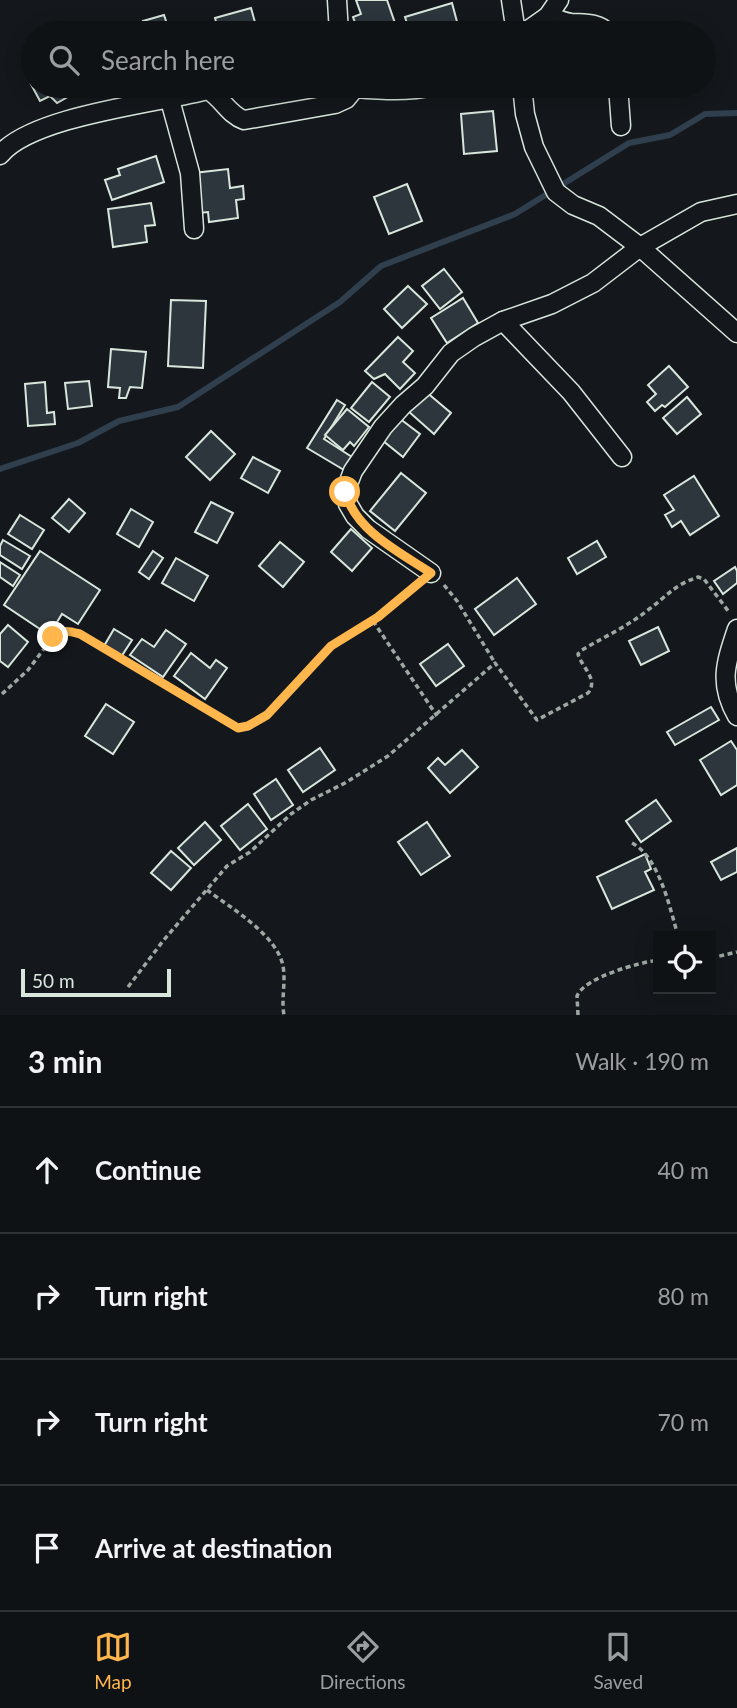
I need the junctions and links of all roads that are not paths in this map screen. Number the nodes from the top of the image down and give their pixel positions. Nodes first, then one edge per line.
1 (337, 0) edge
2 (511, 0) edge
3 (559, 0) edge
4 (548, 16) junction
5 (338, 21) edge
6 (514, 21) edge
7 (541, 21) edge
8 (563, 21) edge
9 (178, 98) edge
10 (220, 98) edge
11 (347, 98) edge
12 (523, 98) edge
13 (619, 98) edge
14 (170, 100) junction
15 (621, 125) dead end
16 (0, 155) edge
17 (737, 204) edge
18 (194, 229) dead end
19 (640, 247) junction
20 (503, 321) junction
21 (737, 333) edge
22 (622, 457) dead end
23 (431, 573) road end
24 (737, 629) edge
25 (737, 716) edge

1 - 5 street
2 - 6 street
3 - 4 street
4 - 7 street
4 - 8 street
9 - 14 street
10 - 11 street
12 - 19 street
13 - 15 street
14 - 16 street
14 - 18 street
17 - 19 street
19 - 20 street
19 - 21 street
20 - 22 street
20 - 23 street
24 - 25 street

